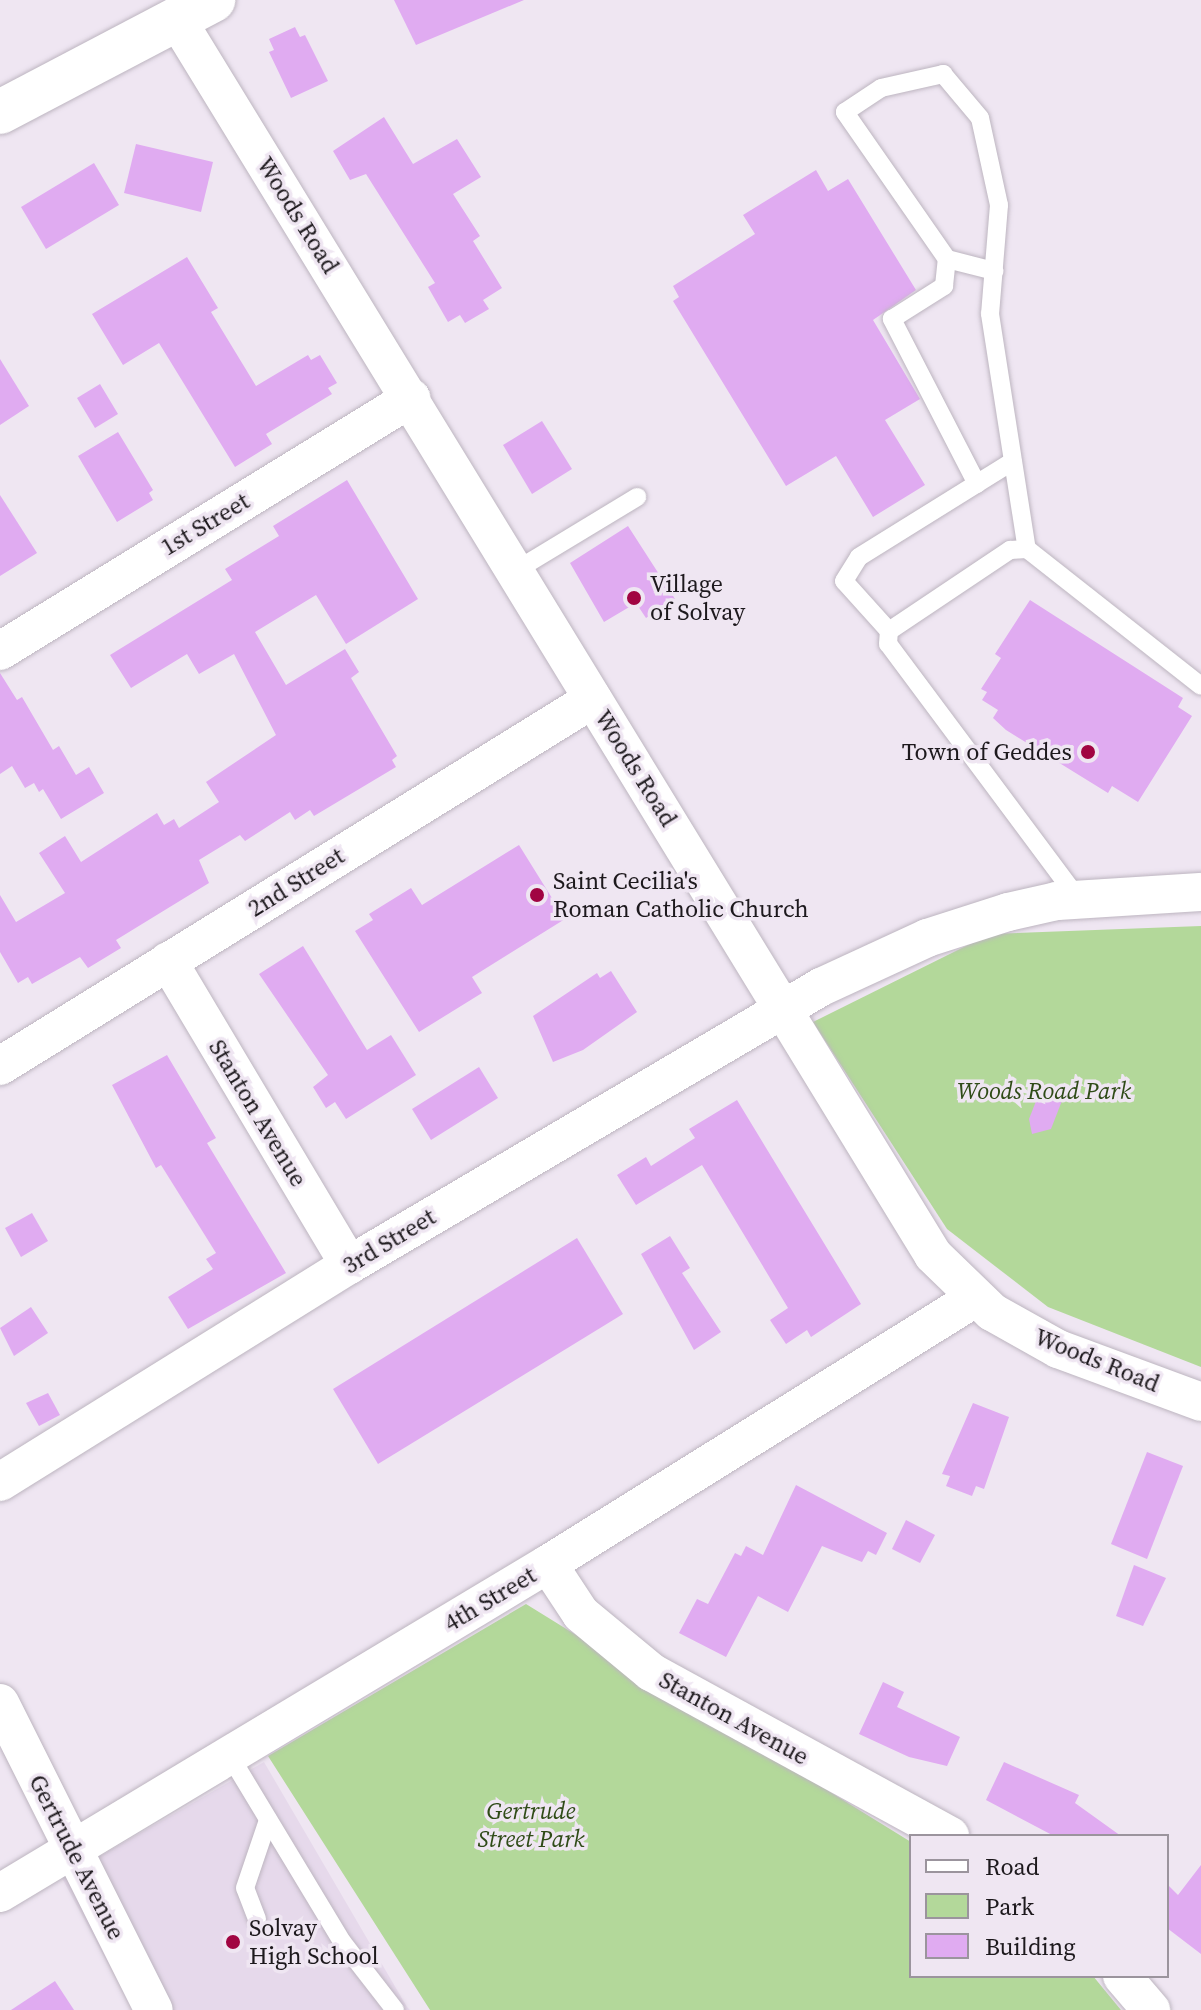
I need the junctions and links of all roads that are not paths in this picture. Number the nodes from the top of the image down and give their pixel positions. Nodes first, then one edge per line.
1 (194, 9) edge
2 (0, 112) edge
3 (947, 259) junction
4 (994, 271) junction
5 (411, 398) junction
6 (1013, 461) junction
7 (977, 484) junction
8 (637, 497) dead end
9 (1027, 549) junction
10 (515, 571) junction
11 (889, 631) junction
12 (0, 651) edge
13 (1201, 686) edge
14 (593, 699) junction
15 (1199, 889) edge
16 (1079, 900) junction
17 (168, 961) junction
18 (784, 1010) junction
19 (0, 1066) edge
20 (349, 1265) junction
21 (975, 1298) junction
22 (1201, 1402) edge
23 (0, 1482) edge
24 (548, 1564) junction
25 (0, 1703) edge
26 (230, 1756) junction
27 (268, 1820) junction
28 (946, 1834) edge
29 (74, 1850) junction
30 (0, 1893) edge
31 (257, 1919) dead end
32 (1124, 1978) edge
33 (154, 2010) edge
34 (395, 2010) edge
35 (1151, 2010) edge

1 - 2 main road
1 - 5 street, Woods Road
3 - 4 lane
3 - 4 lane
3 - 7 lane
4 - 6 lane
5 - 10 street, Woods Road
5 - 12 street, 1st Street
6 - 7 lane
6 - 9 lane
7 - 11 lane
8 - 10 lane
9 - 11 lane
9 - 13 lane
10 - 14 street, Woods Road
11 - 16 lane
14 - 17 street, 2nd Street
14 - 18 street, Woods Road
15 - 16 street, 3rd Street
16 - 18 street, 3rd Street
17 - 19 street, 2nd Street
17 - 20 street, Stanton Avenue
18 - 20 street, 3rd Street
18 - 21 street, Woods Road
20 - 23 street, 3rd Street
21 - 22 street, Woods Road
21 - 24 street, 4th Street
24 - 26 street, 4th Street
24 - 28 street, Stanton Avenue
25 - 29 street, Gertrude Avenue
26 - 27 lane
26 - 29 street, 4th Street
27 - 31 lane
27 - 34 lane
29 - 30 street, 4th Street
29 - 33 street, Gertrude Avenue
32 - 35 street

